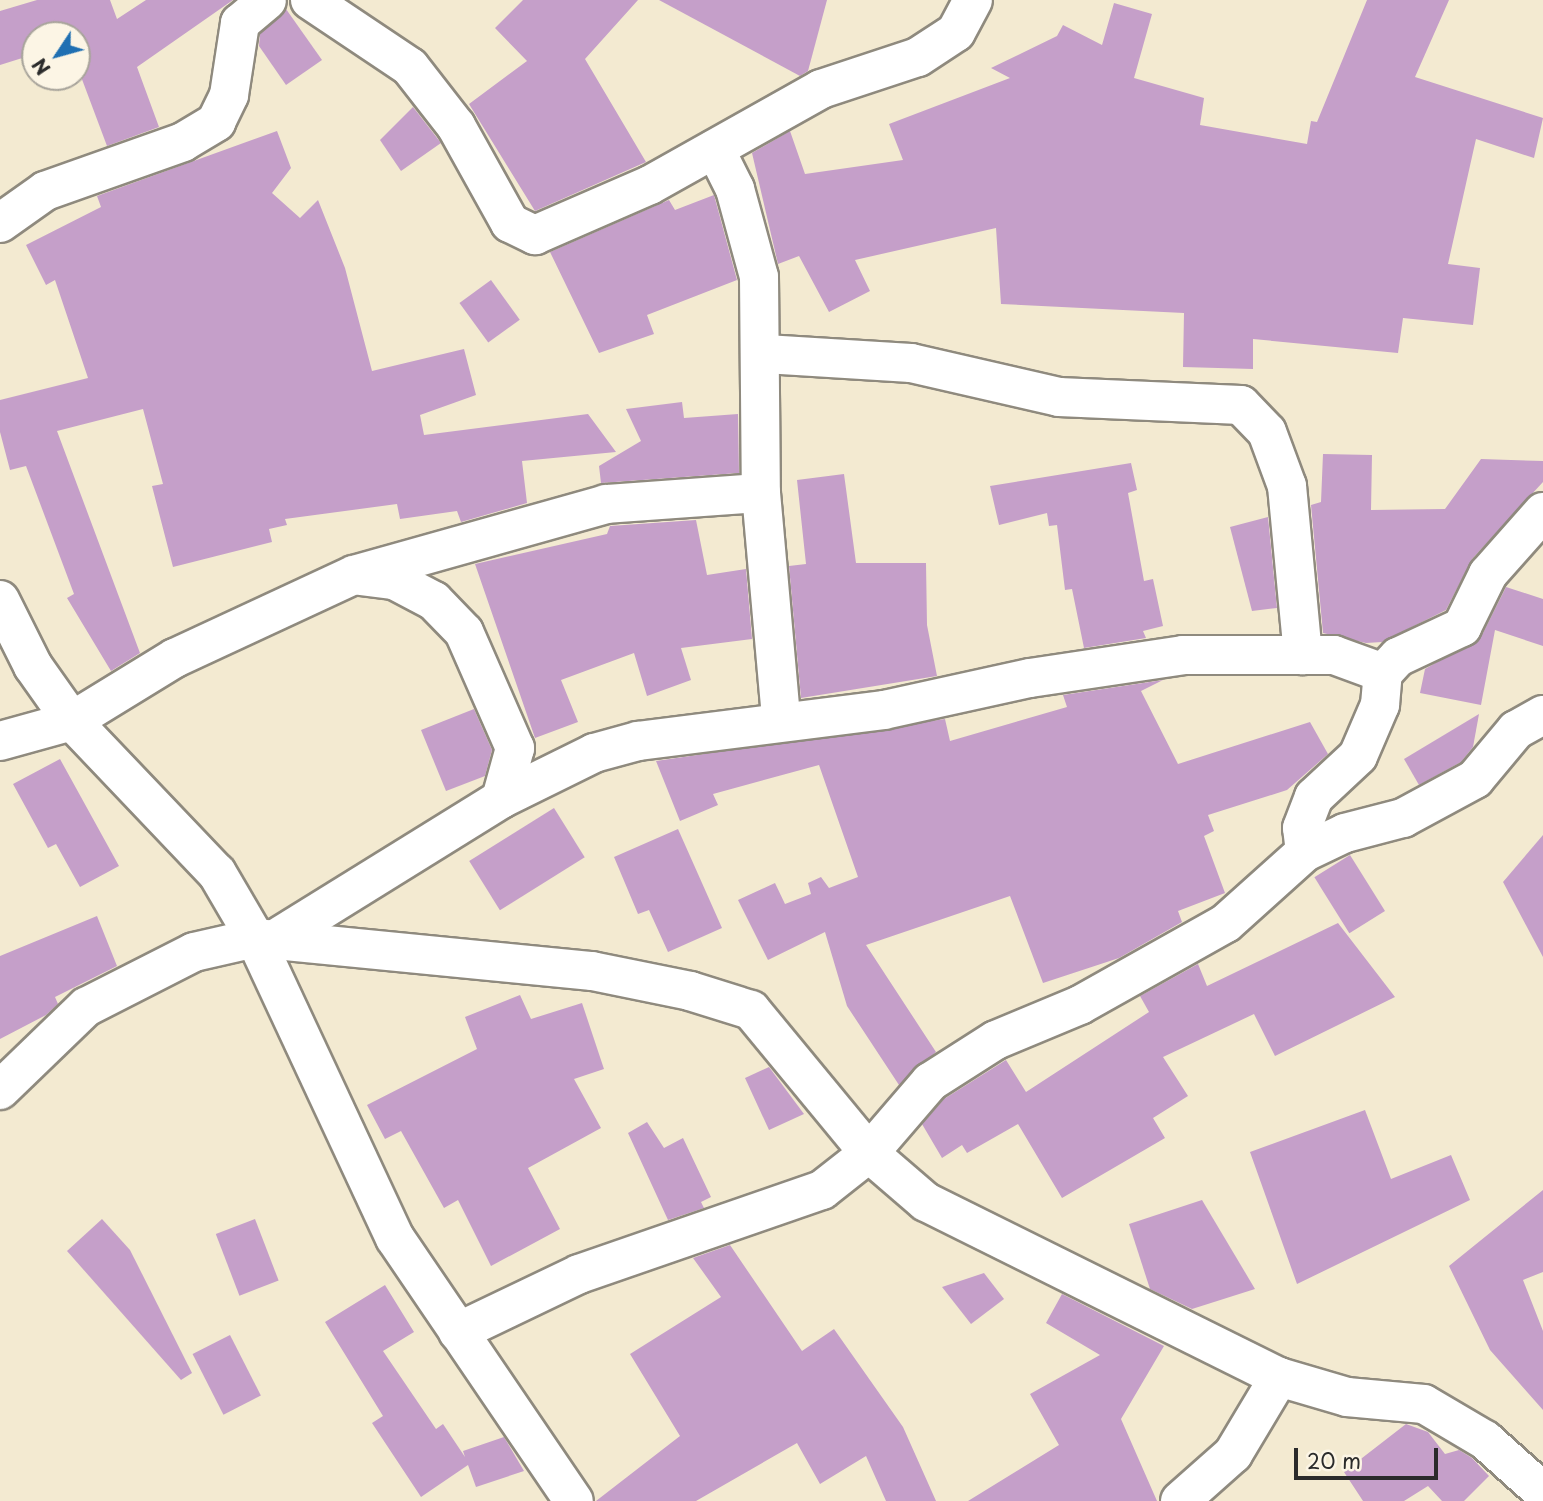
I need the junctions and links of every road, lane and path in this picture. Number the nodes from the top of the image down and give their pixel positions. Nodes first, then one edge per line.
1 (267, 0) edge
2 (310, 0) edge
3 (973, 0) edge
4 (715, 149) junction
5 (0, 223) edge
6 (765, 354) junction
7 (761, 493) junction
8 (1543, 512) edge
9 (354, 575) junction
10 (0, 600) edge
11 (1303, 655) junction
12 (1383, 673) junction
13 (1543, 715) edge
14 (781, 718) junction
15 (72, 721) junction
16 (0, 741) edge
17 (500, 799) junction
18 (1305, 852) junction
19 (266, 938) junction
20 (0, 1090) edge
21 (870, 1153) junction
22 (458, 1332) junction
23 (1279, 1377) junction
24 (1543, 1492) edge
25 (574, 1501) edge
26 (1180, 1501) edge

1 - 5 street
2 - 4 street
3 - 4 street
4 - 6 street
6 - 7 street
6 - 11 street
7 - 9 street
7 - 14 street
8 - 12 street
9 - 15 street
9 - 17 street
10 - 15 street
11 - 12 street
11 - 14 street
12 - 18 street
13 - 18 street
14 - 17 street
15 - 16 street
15 - 19 street
17 - 19 street
18 - 21 street
19 - 20 street
19 - 21 street
19 - 22 street
21 - 22 street
21 - 23 street
22 - 25 street
23 - 24 street
23 - 26 street

